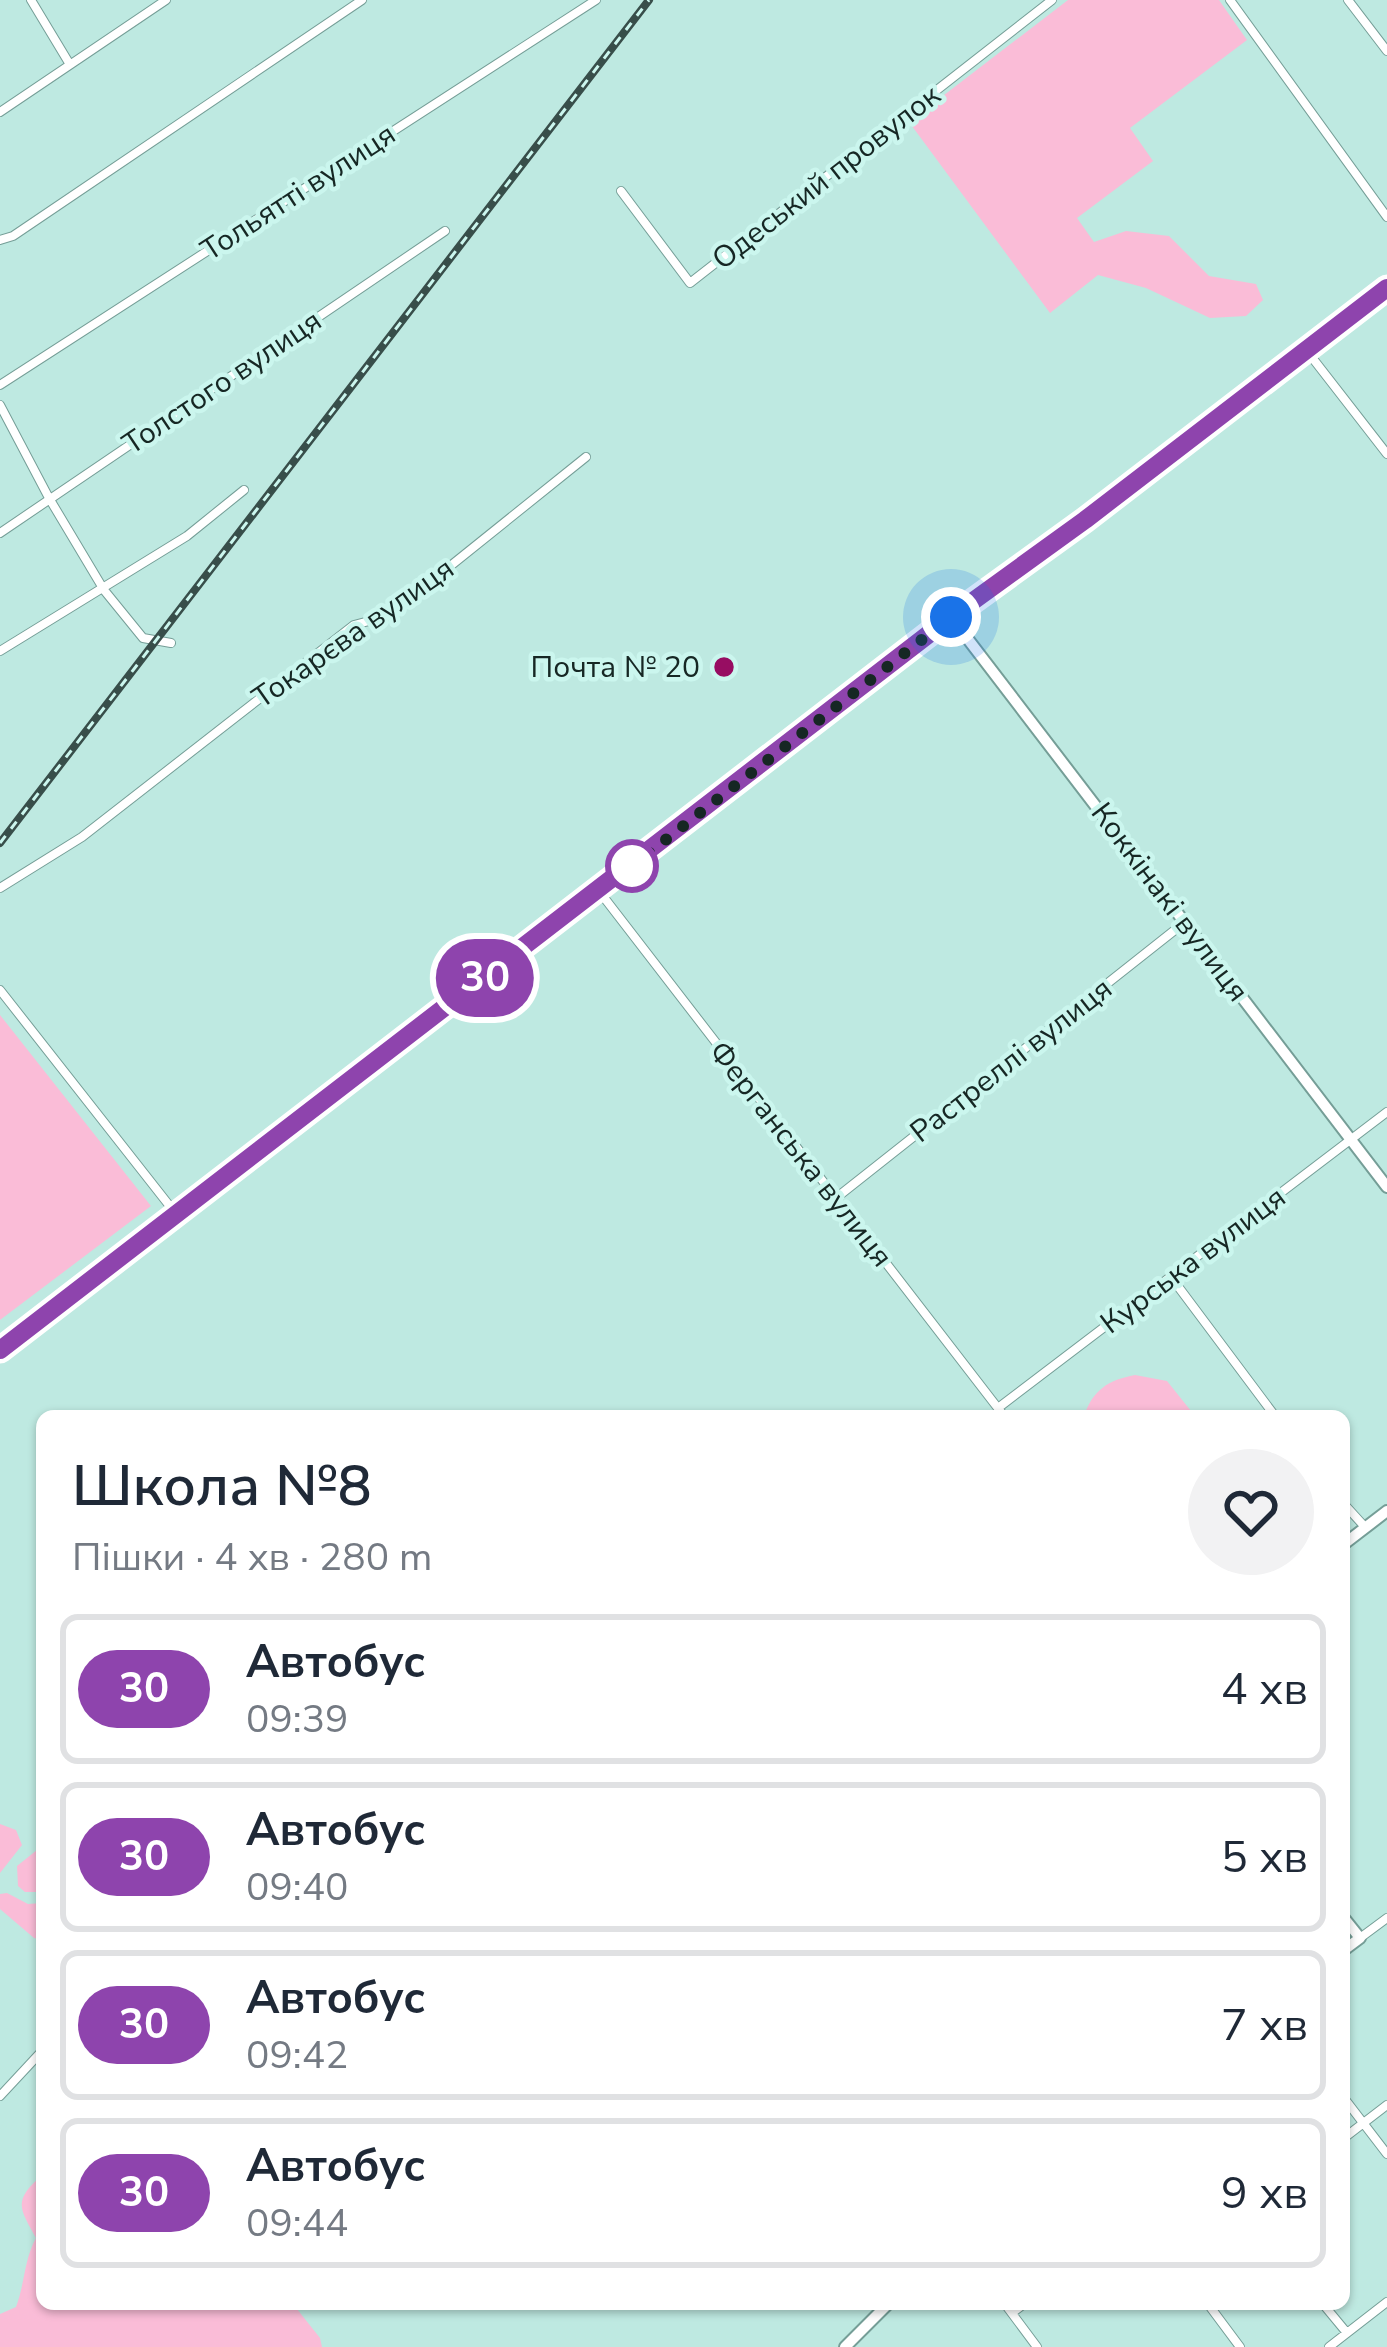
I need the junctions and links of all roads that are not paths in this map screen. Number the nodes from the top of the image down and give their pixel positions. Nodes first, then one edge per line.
1 (166, 0) edge
2 (362, 0) edge
3 (596, 0) edge
4 (1032, 0) edge
5 (1052, 0) edge
6 (1230, 0) edge
7 (1348, 0) edge
8 (34, 1) edge
9 (1039, 10) junction
10 (1387, 51) edge
11 (69, 63) junction
12 (0, 112) edge
13 (620, 191) dead end
14 (1387, 218) edge
15 (445, 231) dead end
16 (0, 240) edge
17 (1387, 288) edge
18 (1307, 351) junction
19 (0, 385) edge
20 (0, 406) edge
21 (1387, 454) edge
22 (586, 457) dead end
23 (244, 490) dead end
24 (49, 498) junction
25 (0, 533) edge
26 (104, 590) junction
27 (951, 617) junction
28 (171, 643) dead end
29 (0, 651) edge
30 (0, 888) edge
31 (598, 891) junction
32 (1185, 922) junction
33 (0, 990) edge
34 (1387, 1112) edge
35 (1351, 1140) junction
36 (1387, 1187) edge
37 (836, 1198) junction
38 (176, 1214) junction
39 (1171, 1277) junction
40 (0, 1350) edge
41 (999, 1410) edge
42 (1004, 1410) edge
43 (1271, 1410) edge
44 (1350, 1511) edge
45 (1387, 1511) edge
46 (1365, 1527) junction
47 (1350, 1539) edge
48 (1387, 1918) edge
49 (1350, 1926) edge
50 (1360, 1938) junction
51 (1350, 1946) edge
52 (36, 2057) edge
53 (0, 2096) edge
54 (1387, 2105) edge
55 (1350, 2106) edge
56 (1363, 2123) junction
57 (1350, 2133) edge
58 (1387, 2154) edge
59 (1387, 2302) edge
60 (882, 2310) edge
61 (1010, 2310) edge
62 (1212, 2310) edge
63 (1328, 2310) edge
64 (1347, 2332) junction
65 (845, 2347) edge
66 (1037, 2347) edge
67 (1240, 2347) edge
68 (1329, 2347) edge

1 - 11 street
2 - 16 street
3 - 19 street, Тольятті вулиця
4 - 9 street
5 - 9 street, Одеський провулок
6 - 14 street
7 - 10 street
8 - 11 street
9 - 13 street, Одеський провулок
11 - 12 street
15 - 24 street, Толстого вулиця
17 - 18 main road
18 - 21 street
18 - 27 main road
20 - 24 street
22 - 30 street, Токарєва вулиця
23 - 26 street
24 - 25 street, Толстого вулиця
24 - 26 street
26 - 28 street
26 - 29 street
27 - 31 main road
27 - 32 street, Коккінакі вулиця
31 - 37 street, Ферганська вулиця
31 - 38 main road
32 - 35 street, Коккінакі вулиця
32 - 37 street, Растреллі вулиця
33 - 38 street
34 - 35 street, Курська вулиця
35 - 36 street, Коккінакі вулиця
35 - 39 street, Курська вулиця
37 - 41 street, Ферганська вулиця
38 - 40 main road
39 - 42 street, Курська вулиця
39 - 43 street
44 - 46 street
45 - 46 street
46 - 47 street
48 - 50 street
49 - 50 street
50 - 51 street
52 - 53 street
54 - 56 street
55 - 56 street
56 - 57 street
56 - 58 street
59 - 64 street
60 - 65 street
61 - 66 street
62 - 67 street
63 - 64 street
64 - 68 street

